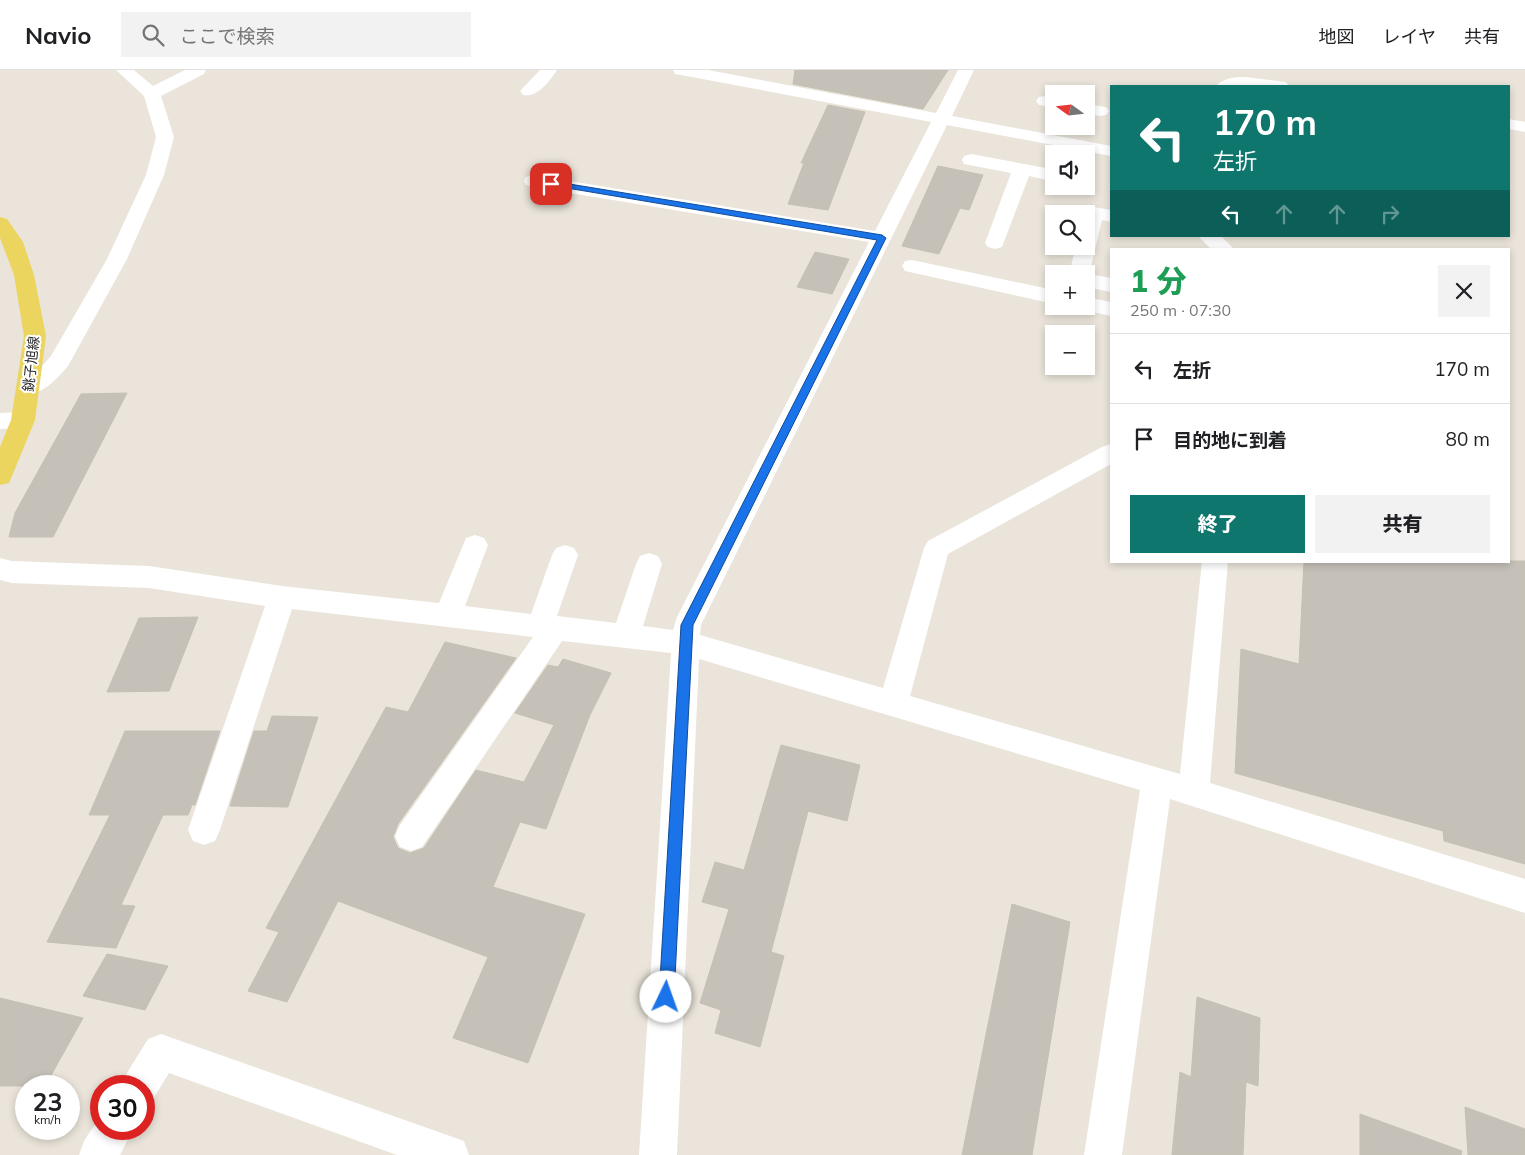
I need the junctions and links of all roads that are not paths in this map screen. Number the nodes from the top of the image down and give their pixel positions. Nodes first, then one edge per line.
1 (124, 70) edge
2 (198, 70) edge
3 (549, 70) edge
4 (681, 70) edge
5 (966, 70) edge
6 (1228, 85) edge
7 (1274, 85) edge
8 (529, 91) dead end
9 (152, 94) junction
10 (942, 118) junction
11 (1510, 124) edge
12 (1525, 127) edge
13 (1059, 145) edge
14 (1095, 150) edge
15 (1110, 151) edge
16 (971, 160) dead end
17 (1022, 169) junction
18 (1045, 174) edge
19 (533, 181) dead end
20 (1095, 213) edge
21 (1110, 216) edge
22 (0, 223) edge
23 (1209, 237) edge
24 (882, 238) junction
25 (995, 243) dead end
26 (1223, 248) edge
27 (912, 266) dead end
28 (1095, 282) edge
29 (1110, 285) edge
30 (1045, 295) edge
31 (1095, 306) edge
32 (1110, 309) edge
33 (29, 387) junction
34 (11, 421) edge
35 (1110, 454) edge
36 (0, 476) edge
37 (474, 545) dead end
38 (565, 555) dead end
39 (1215, 563) edge
40 (649, 564) dead end
41 (0, 569) edge
42 (282, 598) junction
43 (448, 615) junction
44 (548, 626) junction
45 (626, 636) junction
46 (686, 643) junction
47 (893, 704) junction
48 (1157, 781) junction
49 (1194, 792) junction
50 (204, 830) dead end
51 (411, 836) dead end
52 (1525, 896) edge
53 (147, 1075) edge
54 (107, 1140) edge
55 (98, 1155) edge
56 (450, 1155) edge
57 (658, 1155) edge
58 (1103, 1155) edge

1 - 9 street
2 - 9 street
3 - 8 street
4 - 10 street
5 - 10 street
6 - 7 street
9 - 33 street
10 - 13 street
10 - 24 street
11 - 12 street
14 - 15 street
16 - 17 street
17 - 18 street
17 - 25 street
19 - 24 street
20 - 21 street
22 - 33 main road, 銚子旭線
23 - 26 street
24 - 46 street
27 - 30 street
28 - 29 street
31 - 32 street
33 - 34 main road, 銚子旭線
34 - 36 main road, 銚子旭線
35 - 47 street
37 - 43 street
38 - 44 street
39 - 49 street
40 - 45 street
41 - 42 street
42 - 43 street
42 - 50 street
43 - 44 street
44 - 45 street
44 - 51 street
45 - 46 street
46 - 47 street
46 - 57 street
47 - 48 street
48 - 49 street
48 - 58 street
49 - 52 street
53 - 56 street
54 - 55 street

